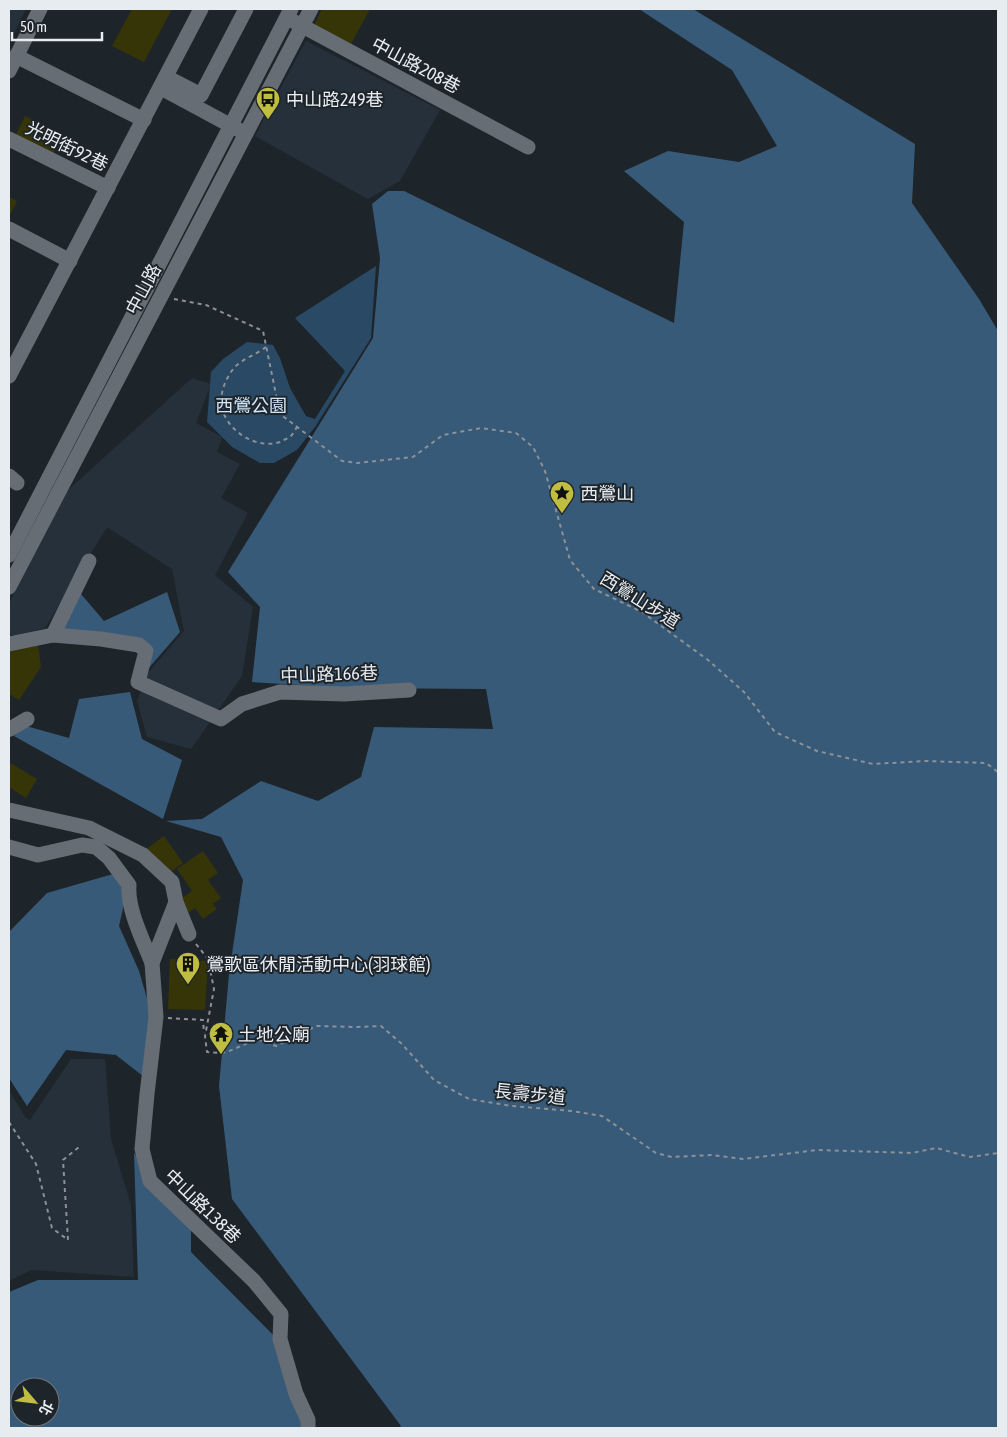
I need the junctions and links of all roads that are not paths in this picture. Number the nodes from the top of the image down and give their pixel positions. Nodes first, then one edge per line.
1 (40, 9) edge
2 (202, 9) edge
3 (246, 9) edge
4 (311, 9) edge
5 (289, 13) edge
6 (302, 25) junction
7 (16, 56) junction
8 (9, 71) edge
9 (164, 83) junction
10 (144, 120) junction
11 (231, 126) junction
12 (246, 133) junction
13 (9, 138) edge
14 (528, 147) dead end
15 (108, 188) junction
16 (9, 229) edge
17 (70, 261) junction
18 (15, 348) edge
19 (9, 376) edge
20 (34, 524) junction
21 (9, 555) edge
22 (89, 561) dead end
23 (9, 587) edge
24 (53, 635) junction
25 (9, 644) edge
26 (409, 690) dead end
27 (27, 719) dead end
28 (9, 728) edge
29 (9, 810) edge
30 (9, 847) edge
31 (176, 902) junction
32 (189, 934) road end
33 (152, 963) junction
34 (308, 1428) edge

1 - 7 street
2 - 9 street
3 - 9 street
4 - 6 street, 中山路
5 - 6 street, 中山路208巷
5 - 11 street, 中山路
6 - 12 street, 中山路
6 - 14 street, 中山路208巷
7 - 8 street
7 - 10 street
9 - 10 street
9 - 11 street
10 - 15 street
11 - 12 street
11 - 20 street, 中山路
12 - 20 street, 中山路
13 - 15 street, 光明街92巷
15 - 17 street
16 - 17 street
17 - 18 street
18 - 19 street
20 - 21 street, 中山路
20 - 23 street, 中山路
22 - 24 street
24 - 25 street, 中山路166巷
24 - 26 street, 中山路166巷
27 - 28 street
29 - 31 street
30 - 33 street
31 - 32 street
31 - 33 street, 中山路138巷
33 - 34 street, 中山路138巷

